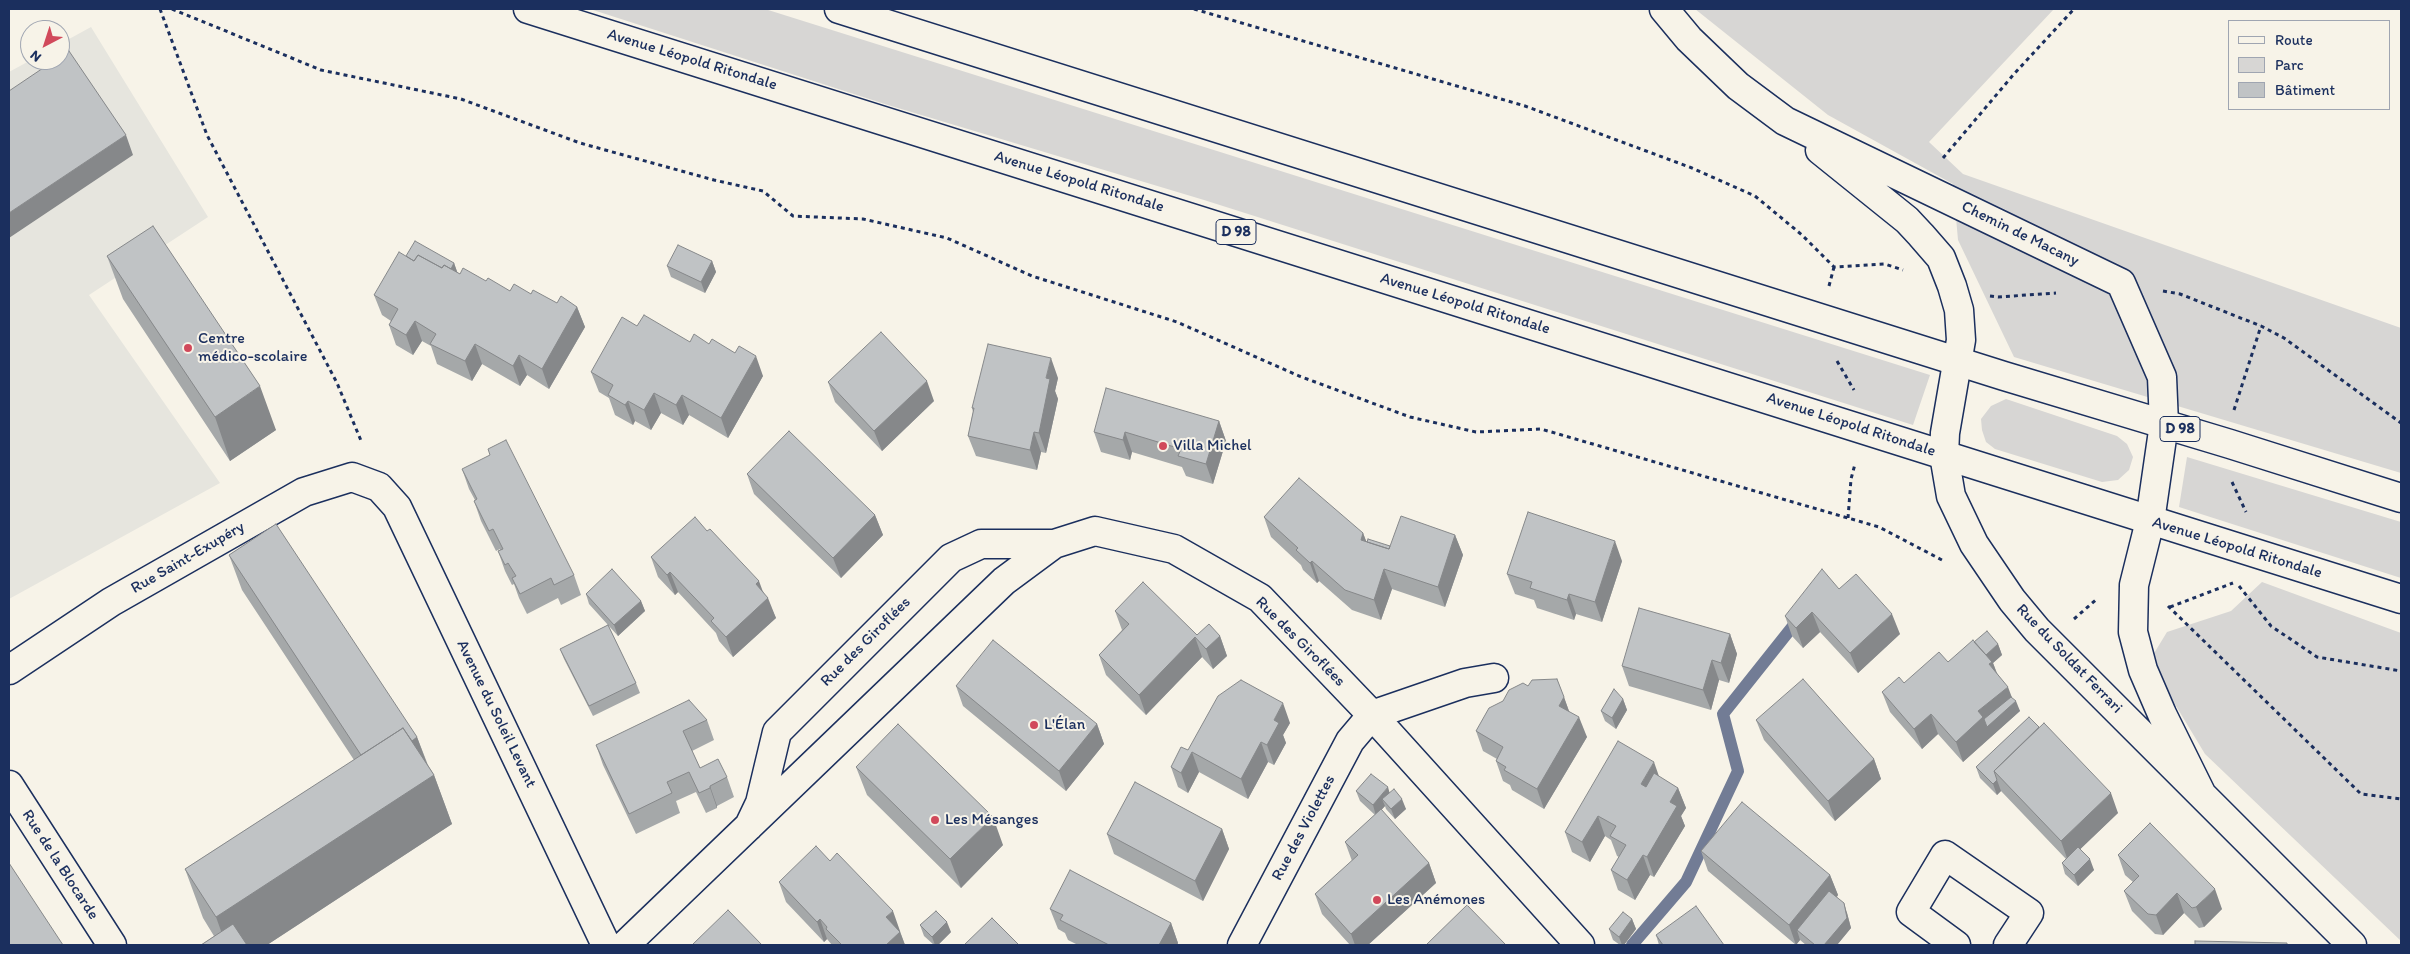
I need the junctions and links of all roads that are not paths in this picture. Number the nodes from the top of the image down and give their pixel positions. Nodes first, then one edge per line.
1 (528, 9) edge
2 (839, 9) edge
3 (1664, 9) edge
4 (1785, 121) junction
5 (1958, 362) junction
6 (2164, 424) junction
7 (1944, 455) junction
8 (378, 487) joint
9 (2401, 498) edge
10 (2150, 521) junction
11 (1054, 544) junction
12 (2401, 599) edge
13 (9, 670) edge
14 (1494, 678) dead end
15 (1372, 715) junction
16 (9, 785) edge
17 (2202, 795) junction
18 (749, 826) junction
19 (112, 945) edge
20 (606, 945) edge
21 (625, 945) edge
22 (1242, 945) edge
23 (1580, 945) edge
24 (1956, 945) edge
25 (2008, 945) edge
26 (2352, 945) edge

1 - 7 main road, Avenue Léopold Ritondale / D 98
2 - 5 main road, D 98
3 - 4 main road, Chemin de Macany
4 - 5 main road, Chemin de Macany
4 - 6 main road, Chemin de Macany
5 - 6 main road, D 98
5 - 7 main road, Rue du Soldat Ferrari
6 - 9 main road, D 98
6 - 10 main road, Rue du Soldat Ferrari
7 - 10 main road, Avenue Léopold Ritondale / D 98
7 - 17 main road, Rue du Soldat Ferrari
8 - 13 main road, Rue Saint-Exupéry
8 - 20 main road, Avenue du Soleil Levant
10 - 12 main road, Avenue Léopold Ritondale / D 98
10 - 17 main road, Rue du Soldat Ferrari
11 - 15 main road, Rue des Giroflées
11 - 18 main road, Rue des Giroflées
11 - 18 main road, Rue des Giroflées
14 - 15 main road
15 - 22 main road, Rue des Violettes
15 - 23 main road, Rue des Giroflées
16 - 19 main road, Rue de la Blocarde
17 - 26 main road, Rue du Soldat Ferrari
18 - 21 main road, Rue des Giroflées
24 - 25 main road

